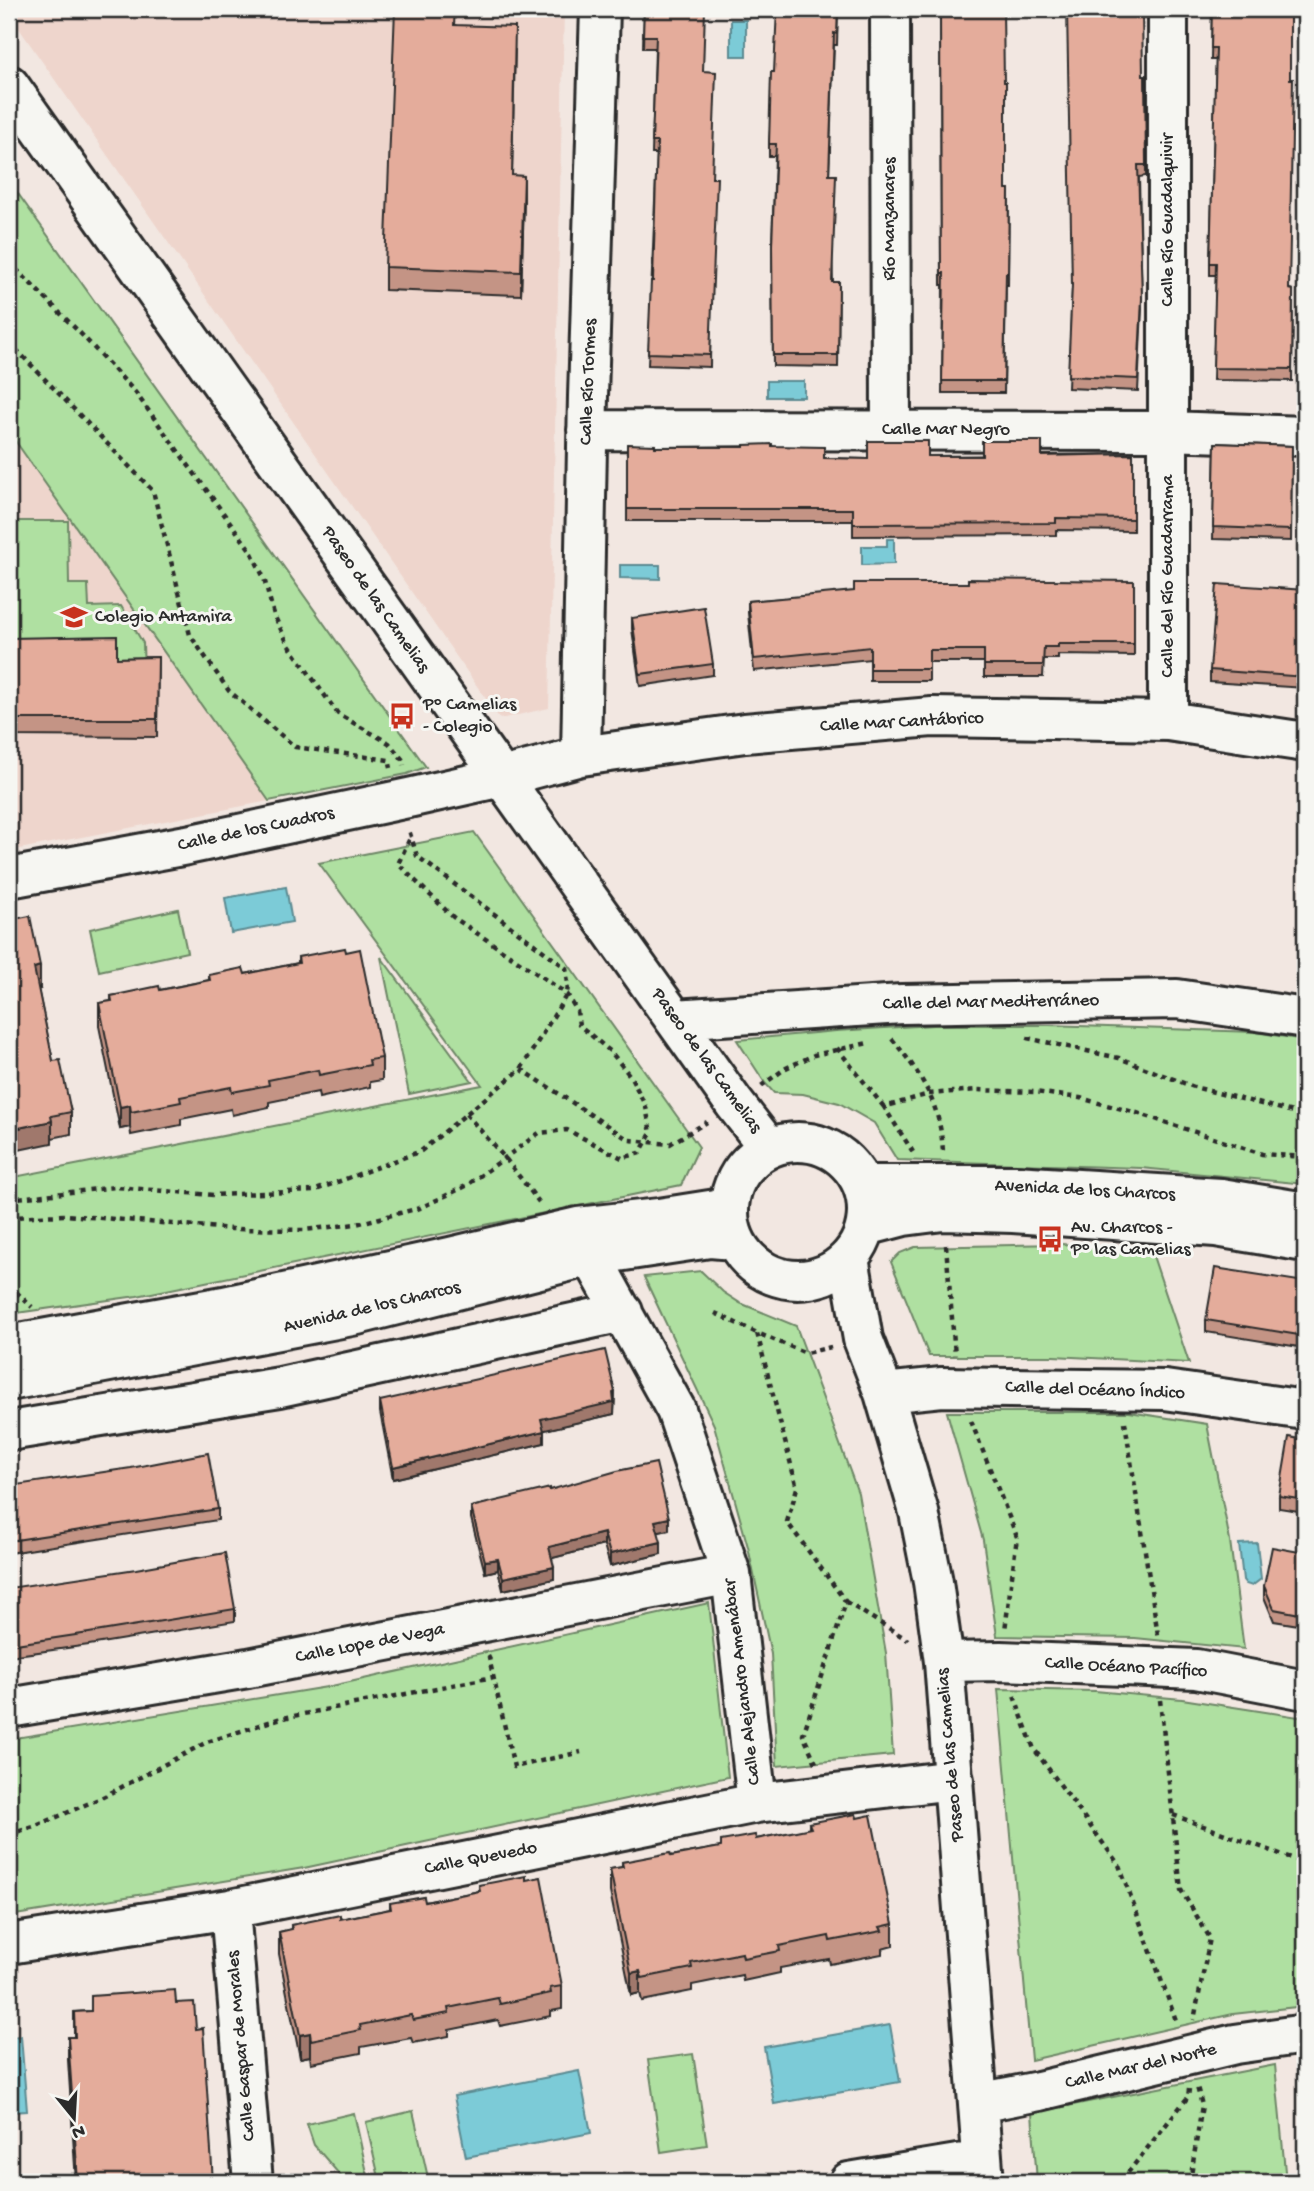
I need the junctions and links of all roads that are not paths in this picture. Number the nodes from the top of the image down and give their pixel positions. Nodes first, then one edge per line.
1 (600, 9) edge
2 (890, 9) edge
3 (1168, 9) edge
4 (9, 85) edge
5 (9, 123) edge
6 (587, 430) junction
7 (891, 430) junction
8 (1168, 431) junction
9 (1305, 436) edge
10 (1168, 721) junction
11 (1305, 743) edge
12 (581, 756) junction
13 (491, 780) junction
14 (9, 877) edge
15 (1305, 1018) edge
16 (675, 1019) junction
17 (726, 1109) junction
18 (759, 1154) junction
19 (863, 1185) junction
20 (939, 1195) junction
21 (1305, 1212) edge
22 (731, 1224) junction
23 (858, 1242) junction
24 (1305, 1242) edge
25 (591, 1256) junction
26 (809, 1280) junction
27 (622, 1312) junction
28 (863, 1339) junction
29 (9, 1345) edge
30 (9, 1381) edge
31 (884, 1393) junction
32 (1305, 1410) edge
33 (9, 1431) edge
34 (731, 1574) junction
35 (944, 1662) junction
36 (1305, 1690) edge
37 (9, 1708) edge
38 (954, 1780) junction
39 (757, 1803) junction
40 (230, 1909) junction
41 (9, 1944) edge
42 (1305, 2034) edge
43 (978, 2103) junction
44 (983, 2171) edge
45 (253, 2182) edge
46 (849, 2182) edge

1 - 6 street, Calle Río Tormes
2 - 7 street, Río Manzanares
3 - 8 street, Calle Río Guadalquivir
4 - 13 street, Paseo de las Camelias
5 - 13 street, Paseo de las Camelias
6 - 7 street, Calle Mar Negro
6 - 12 street, Calle Río Tormes
7 - 8 street, Calle Mar Negro
8 - 9 street, Calle Mar Negro
8 - 10 street, Calle del Río Guadarrama
10 - 11 street, Calle Mar Cantábrico
10 - 12 street, Calle Mar Cantábrico
12 - 13 street, Calle Mar Cantábrico
13 - 14 street, Calle de los Cuadros
13 - 16 street, Paseo de las Camelias
13 - 17 street, Paseo de las Camelias
15 - 16 street, Calle del Mar Mediterráneo
16 - 17 street, Paseo de las Camelias
17 - 18 street, Paseo de las Camelias
18 - 19 street
18 - 22 street
19 - 20 street, Avenida de los Charcos
19 - 23 street
20 - 21 street, Avenida de los Charcos
20 - 23 street, Avenida de los Charcos
20 - 24 street, Avenida de los Charcos
22 - 25 street, Avenida de los Charcos
22 - 26 street
22 - 29 street, Avenida de los Charcos
23 - 26 street
23 - 28 street
25 - 27 street, Calle Alejandro Amenábar
25 - 30 street, Avenida de los Charcos
26 - 28 street
27 - 33 street
27 - 34 street, Calle Alejandro Amenábar
28 - 31 street, Paseo de las Camelias
31 - 32 street, Calle del Océano Índico
31 - 35 street, Paseo de las Camelias
34 - 37 street, Calle Lope de Vega
34 - 39 street, Calle Alejandro Amenábar
35 - 36 street, Calle Océano Pacífico
35 - 38 street, Paseo de las Camelias
38 - 39 street, Calle Quevedo
38 - 43 street, Paseo de las Camelias
39 - 40 street, Calle Quevedo
40 - 41 street, Calle Quevedo
40 - 45 street, Calle Gaspar de Morales
42 - 43 street, Calle Mar del Norte
43 - 44 street, Paseo de las Camelias
44 - 46 street

